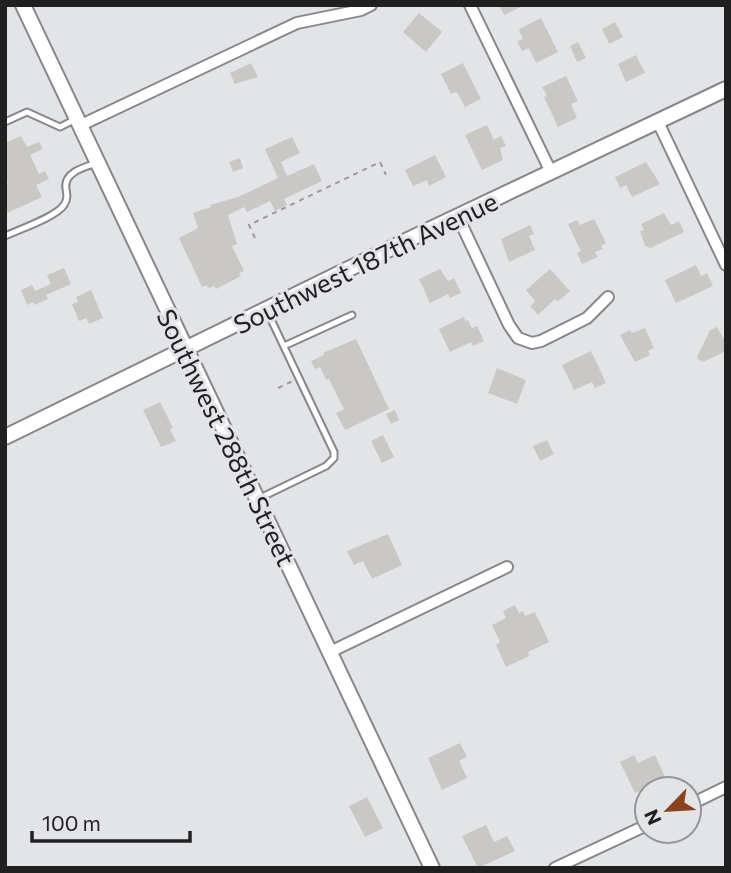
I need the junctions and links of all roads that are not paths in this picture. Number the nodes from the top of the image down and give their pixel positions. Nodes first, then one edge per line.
1 (23, 5) edge
2 (371, 5) edge
3 (470, 5) edge
4 (726, 89) edge
5 (5, 122) edge
6 (658, 122) junction
7 (78, 123) junction
8 (97, 163) junction
9 (551, 172) junction
10 (458, 217) junction
11 (5, 236) edge
12 (726, 265) edge
13 (608, 297) dead end
14 (266, 309) junction
15 (352, 315) dead end
16 (284, 346) junction
17 (186, 348) junction
18 (5, 437) edge
19 (258, 499) junction
20 (508, 567) dead end
21 (330, 652) junction
22 (726, 788) edge
23 (703, 799) edge
24 (633, 832) edge
25 (432, 868) edge
26 (555, 868) edge

1 - 7 street, Southwest 288th Street
2 - 7 street
3 - 9 street
4 - 6 street, Southwest 187th Avenue
5 - 7 lane
6 - 9 street, Southwest 187th Avenue
6 - 12 street
7 - 8 street, Southwest 288th Street
8 - 11 lane
8 - 17 street, Southwest 288th Street
9 - 10 street, Southwest 187th Avenue
10 - 13 street
10 - 14 street, Southwest 187th Avenue
14 - 16 lane
14 - 17 street, Southwest 187th Avenue
15 - 16 lane
16 - 19 lane
17 - 18 street, Southwest 187th Avenue
17 - 19 street, Southwest 288th Street
19 - 21 street, Southwest 288th Street
20 - 21 street
21 - 25 street, Southwest 288th Street
22 - 23 street
24 - 26 street

